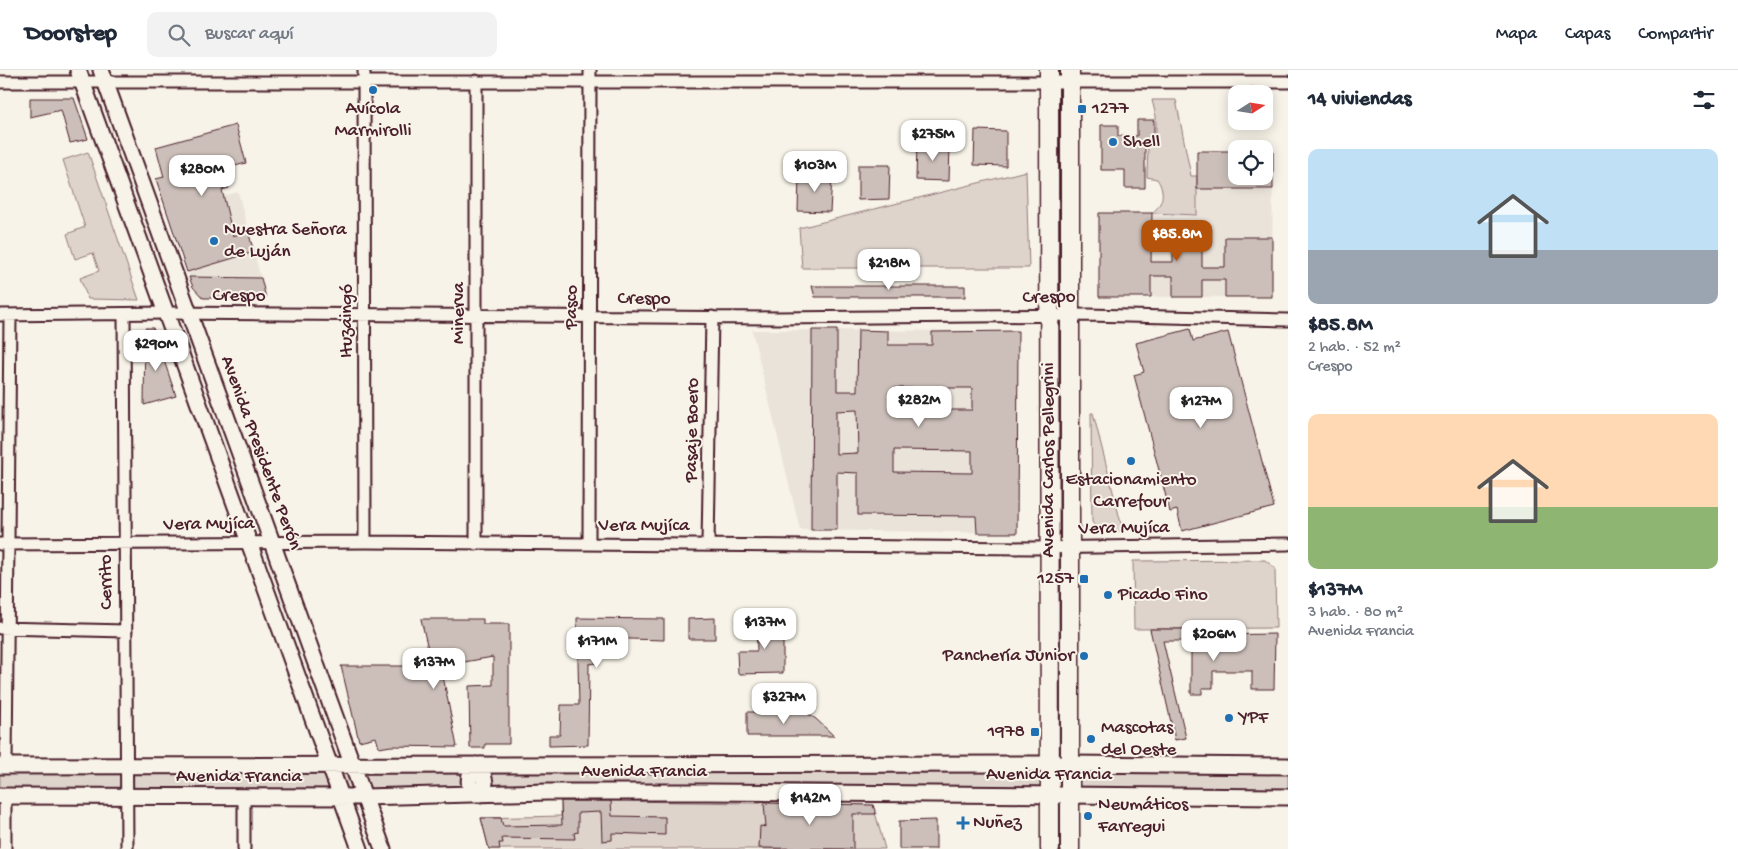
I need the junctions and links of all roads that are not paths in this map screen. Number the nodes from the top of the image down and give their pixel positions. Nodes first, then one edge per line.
1 (927, 70) edge
2 (80, 76) edge
3 (103, 76) edge
4 (126, 76) edge
5 (245, 76) edge
6 (364, 76) edge
7 (590, 76) edge
8 (707, 76) edge
9 (825, 76) edge
10 (1049, 76) edge
11 (1070, 76) edge
12 (476, 81) junction
13 (0, 82) edge
14 (927, 82) junction
15 (1288, 82) edge
16 (166, 313) junction
17 (189, 313) junction
18 (124, 314) junction
19 (5, 315) edge
20 (364, 315) junction
21 (1049, 315) junction
22 (1070, 315) junction
23 (476, 316) junction
24 (589, 316) junction
25 (712, 317) junction
26 (1288, 320) edge
27 (249, 542) junction
28 (272, 542) junction
29 (365, 542) junction
30 (3, 544) edge
31 (124, 544) junction
32 (476, 544) junction
33 (589, 544) junction
34 (708, 544) junction
35 (1288, 544) edge
36 (1049, 547) junction
37 (1070, 547) junction
38 (3, 628) edge
39 (126, 631) junction
40 (1050, 764) junction
41 (1070, 764) junction
42 (479, 765) junction
43 (715, 765) junction
44 (3, 766) edge
45 (128, 766) junction
46 (330, 766) junction
47 (352, 766) junction
48 (1288, 766) edge
49 (709, 792) junction
50 (477, 794) junction
51 (1050, 795) junction
52 (1070, 795) junction
53 (3, 796) edge
54 (127, 797) junction
55 (244, 797) junction
56 (341, 797) junction
57 (364, 797) junction
58 (1288, 798) edge
59 (5, 849) edge
60 (127, 849) edge
61 (244, 849) edge
62 (360, 849) edge
63 (383, 849) edge
64 (1050, 849) edge
65 (1070, 849) edge

1 - 14 street
2 - 3 street
2 - 13 street
2 - 16 main road
3 - 4 street
3 - 17 main road, Avenida Presidente Perón
4 - 5 street
5 - 6 street
6 - 12 street
6 - 20 street, Ituzaingó
7 - 8 street
7 - 12 street
7 - 24 street, Pasco
8 - 9 street
9 - 14 street
10 - 11 street
10 - 14 street
10 - 21 main road, Avenida Carlos Pellegrini
11 - 15 street
11 - 22 main road, Avenida Carlos Pellegrini
12 - 23 street, Minerva
16 - 17 street, Crespo
16 - 18 street, Crespo
16 - 27 main road
17 - 20 street, Crespo
17 - 28 main road, Avenida Presidente Perón
18 - 19 street, Crespo
18 - 31 street, Cerrito
19 - 30 street
20 - 23 street, Crespo
20 - 29 street, Ituzaingó
21 - 22 street, Crespo
21 - 25 street, Crespo
21 - 36 main road, Avenida Carlos Pellegrini
22 - 26 street, Crespo
22 - 37 main road, Avenida Carlos Pellegrini
23 - 24 street, Crespo
23 - 32 street, Minerva
24 - 25 street, Crespo
24 - 33 street, Pasco
25 - 34 street, Pasaje Boero
27 - 28 street, Vera Mujíca
27 - 31 street, Vera Mujíca
27 - 46 main road
28 - 29 street, Vera Mujíca
28 - 47 main road, Avenida Presidente Perón
29 - 32 street, Vera Mujíca
30 - 31 street, Vera Mujíca
30 - 38 street
31 - 39 street, Cerrito
32 - 33 street, Vera Mujíca
33 - 34 street, Vera Mujíca
34 - 36 street, Vera Mujíca
35 - 37 street, Vera Mujíca
36 - 37 street, Vera Mujíca
36 - 40 main road, Avenida Carlos Pellegrini
37 - 41 main road, Avenida Carlos Pellegrini
38 - 39 street
38 - 44 street
39 - 45 street, Cerrito
40 - 41 main road, Avenida Francia
40 - 43 main road, Avenida Francia
40 - 51 main road, Avenida Carlos Pellegrini
41 - 48 main road, Avenida Francia
41 - 52 main road, Avenida Carlos Pellegrini
42 - 43 main road, Avenida Francia
42 - 47 main road, Avenida Francia
42 - 50 main road
43 - 49 main road
44 - 45 main road, Avenida Francia
45 - 46 main road, Avenida Francia
45 - 54 street, Cerrito
46 - 47 main road, Avenida Francia
46 - 56 main road
47 - 57 main road, Avenida Presidente Perón
49 - 50 main road, Avenida Francia
49 - 51 main road, Avenida Francia
50 - 57 main road, Avenida Francia
51 - 52 main road, Avenida Francia
51 - 64 main road, Avenida Carlos Pellegrini
52 - 58 main road, Avenida Francia
52 - 65 main road, Avenida Carlos Pellegrini
53 - 54 main road, Avenida Francia
53 - 59 street
54 - 55 main road, Avenida Francia
54 - 60 street, Cerrito
55 - 56 main road, Avenida Francia
55 - 61 street
56 - 57 main road, Avenida Francia
56 - 62 main road
57 - 63 main road, Avenida Presidente Perón

